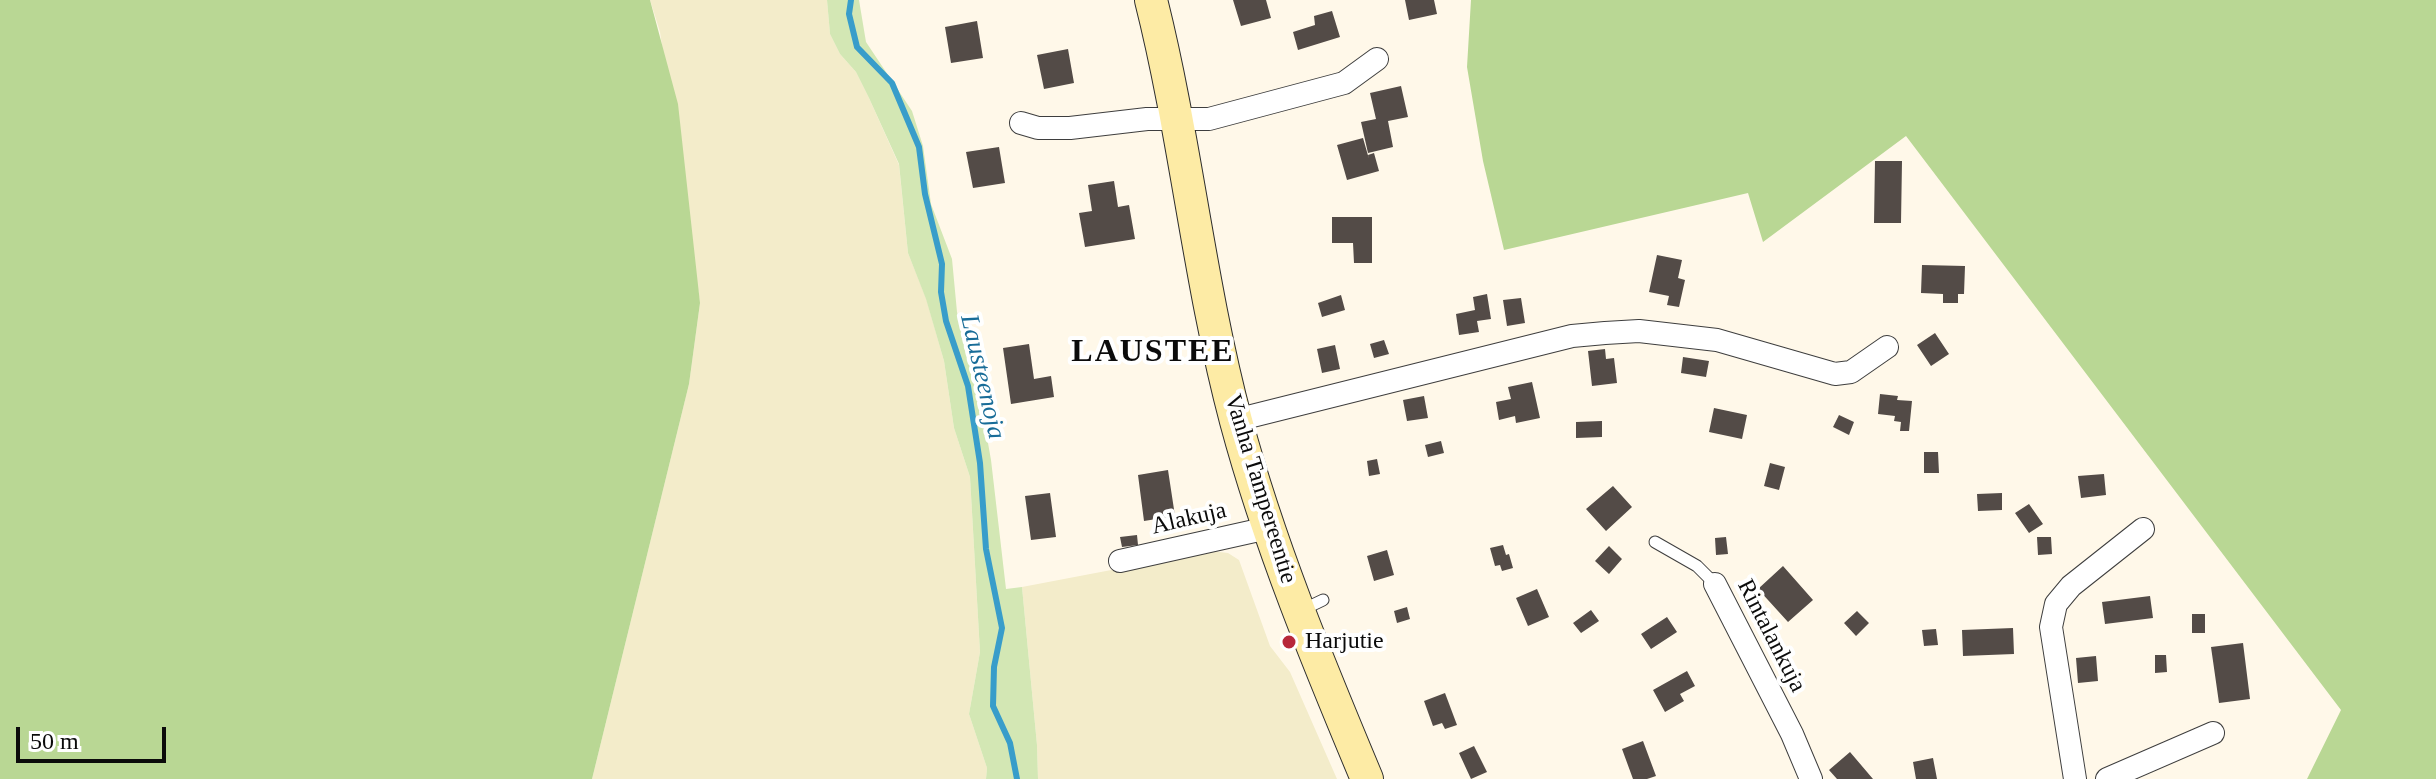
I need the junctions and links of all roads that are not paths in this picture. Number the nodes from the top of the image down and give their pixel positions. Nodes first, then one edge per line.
1 (1151, 0) edge
2 (1377, 59) dead end
3 (1179, 121) junction
4 (1021, 123) dead end
5 (1887, 347) dead end
6 (1236, 420) junction
7 (1268, 528) junction
8 (2143, 529) dead end
9 (1655, 542) dead end
10 (1120, 561) dead end
11 (1715, 584) joint
12 (2213, 733) dead end
13 (1367, 779) edge
14 (1811, 779) edge
15 (2075, 779) edge
16 (2107, 779) edge

1 - 3 main road, Vanha Tampereentie
2 - 3 street
3 - 4 street
3 - 6 main road, Vanha Tampereentie
5 - 6 street
6 - 7 main road, Vanha Tampereentie
7 - 10 street, Alakuja
7 - 13 main road, Vanha Tampereentie
8 - 15 street
9 - 11 lane, Rintalankuja
11 - 14 street, Rintalankuja
12 - 16 street

